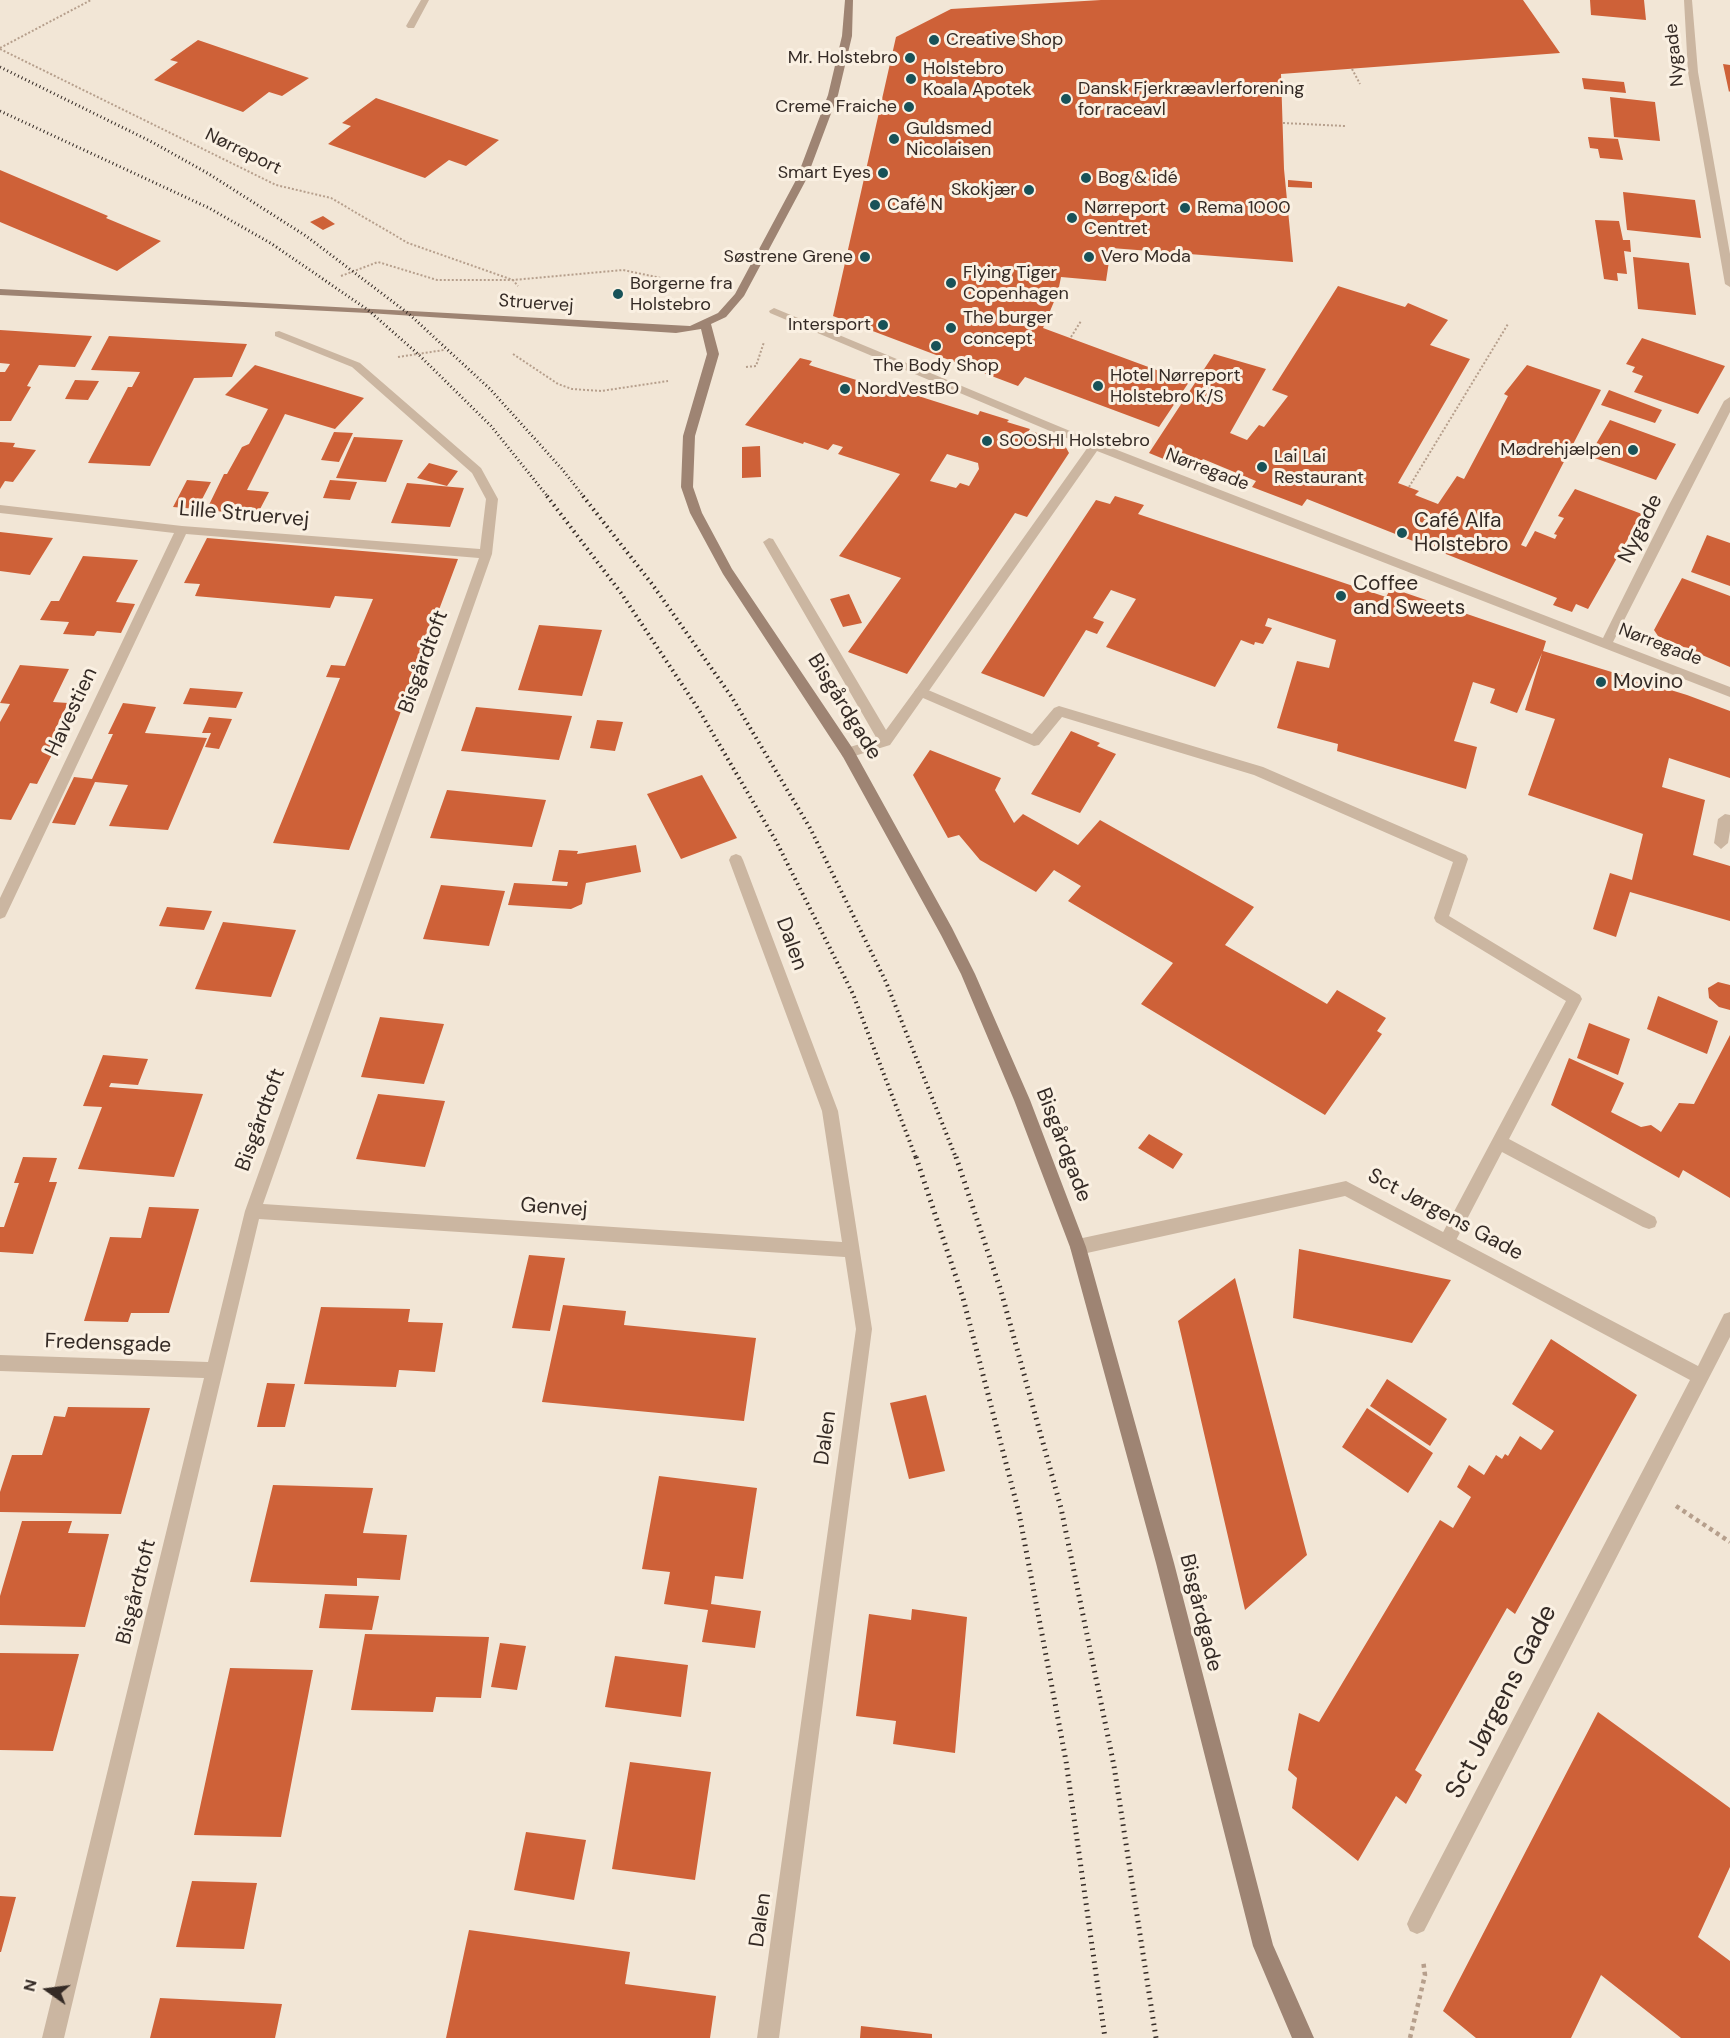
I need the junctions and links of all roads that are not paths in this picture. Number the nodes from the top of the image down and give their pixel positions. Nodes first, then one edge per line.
1 (425, 0) edge
2 (849, 0) edge
3 (1688, 0) edge
4 (411, 26) dead end
5 (1730, 284) edge
6 (0, 292) edge
7 (774, 311) road end
8 (705, 324) junction
9 (279, 334) dead end
10 (1730, 401) edge
11 (1095, 446) junction
12 (0, 509) edge
13 (182, 530) junction
14 (769, 542) dead end
15 (486, 554) junction
16 (1606, 644) junction
17 (921, 692) junction
18 (1730, 692) edge
19 (885, 741) junction
20 (848, 753) junction
21 (1730, 820) edge
22 (1721, 843) dead end
23 (736, 860) dead end
24 (0, 913) edge
25 (1499, 1142) junction
26 (253, 1211) junction
27 (1649, 1222) dead end
28 (1447, 1241) junction
29 (1078, 1247) junction
30 (853, 1250) junction
31 (1730, 1320) edge
32 (0, 1363) edge
33 (214, 1370) junction
34 (1701, 1377) junction
35 (1417, 1924) road end
36 (53, 2038) edge
37 (768, 2038) edge
38 (1303, 2038) edge

1 - 4 street
2 - 8 street, Struervej
3 - 5 street, Nygade
6 - 8 street, Struervej
7 - 11 street, Nørregade
8 - 20 street, Bisgårdgade
9 - 15 street, Bisgårdtoft
10 - 16 street, Nygade
11 - 16 street, Nørregade
11 - 17 street
12 - 13 street, Lille Struervej
13 - 15 street, Lille Struervej
13 - 24 street, Havestien
14 - 19 street
15 - 26 street, Bisgårdtoft
16 - 18 street, Nørregade
17 - 19 street
17 - 25 street
19 - 20 street
20 - 29 street, Bisgårdgade
21 - 22 street
23 - 30 street, Dalen
25 - 27 street
25 - 28 street
26 - 30 street, Genvej
26 - 33 street, Bisgårdtoft
28 - 29 street, Sct Jørgens Gade
28 - 34 street, Sct Jørgens Gade
29 - 38 street, Bisgårdgade
30 - 37 street, Dalen
31 - 34 street, Sct Jørgens Gade
32 - 33 street, Fredensgade
33 - 36 street, Bisgårdtoft
34 - 35 street, Sct Jørgens Gade

